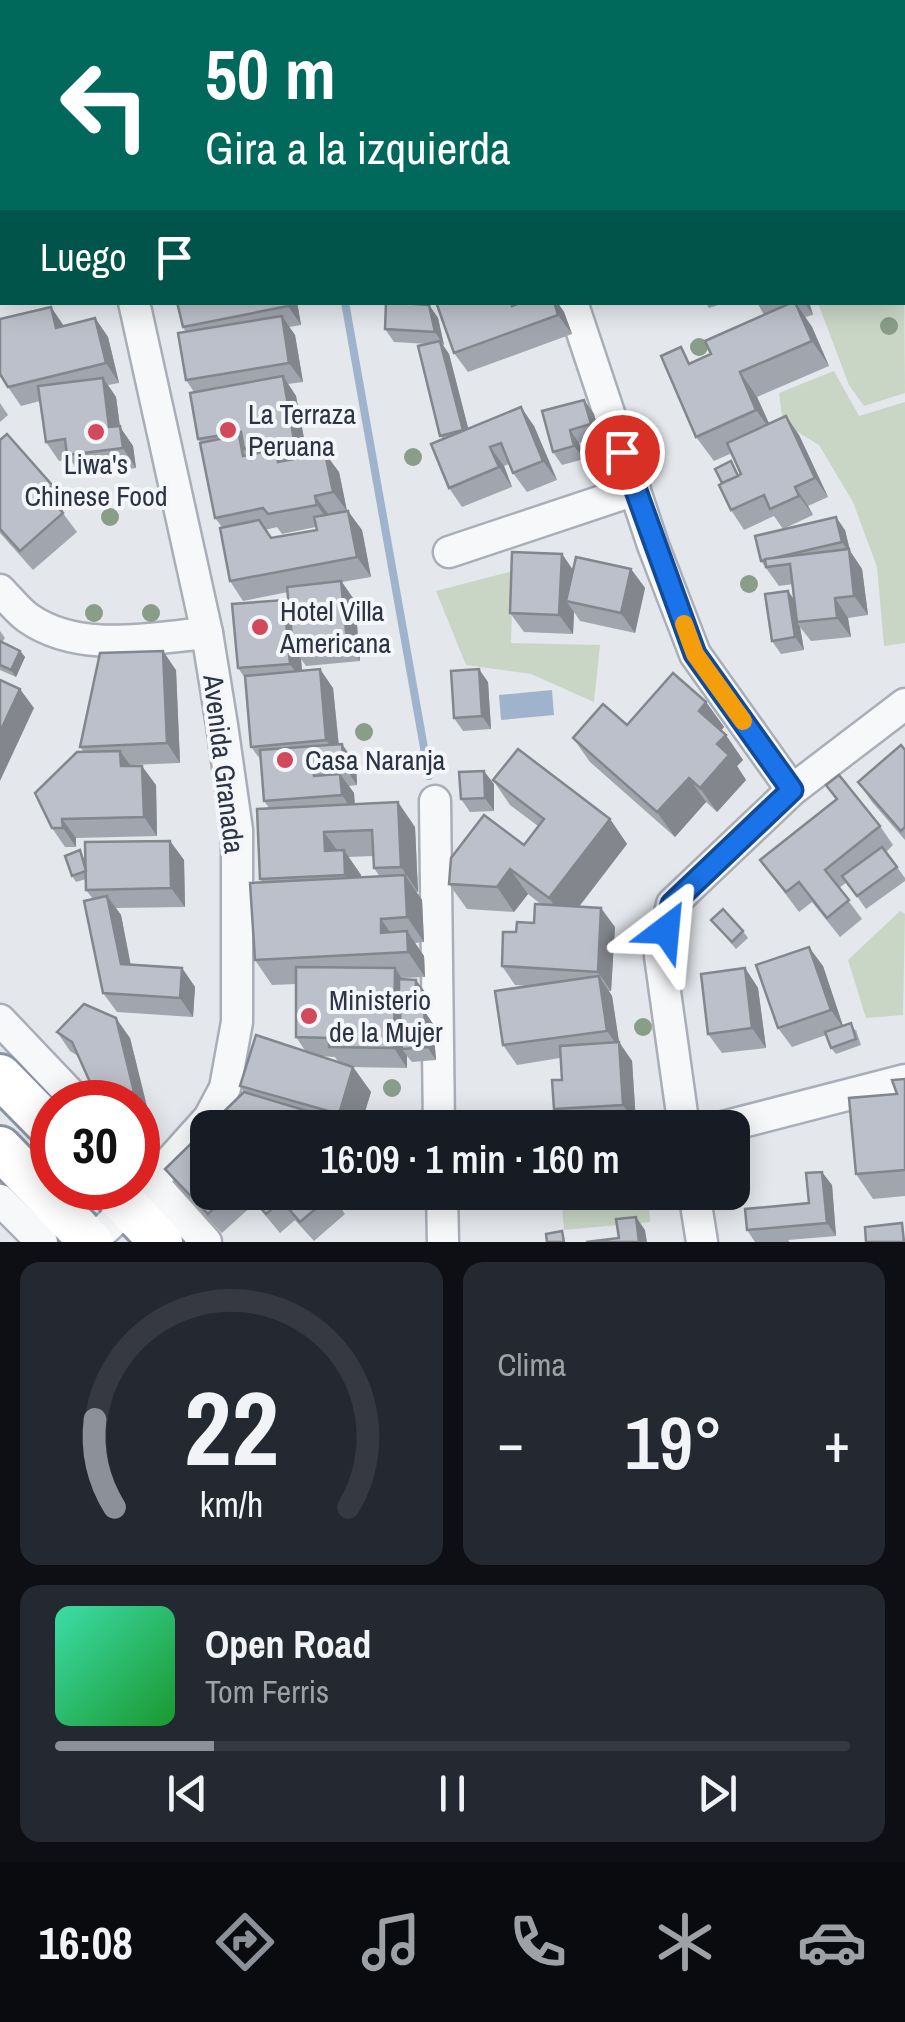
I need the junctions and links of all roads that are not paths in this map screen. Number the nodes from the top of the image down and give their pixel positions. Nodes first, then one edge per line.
1 (135, 305) edge
2 (573, 305) edge
3 (634, 490) junction
4 (449, 552) dead end
5 (0, 590) edge
6 (207, 633) junction
7 (905, 704) edge
8 (792, 790) junction
9 (435, 801) dead end
10 (0, 1020) edge
11 (0, 1076) edge
12 (57, 1080) edge
13 (905, 1080) edge
14 (30, 1107) edge
15 (439, 1110) edge
16 (681, 1110) edge
17 (750, 1120) edge
18 (0, 1148) edge
19 (160, 1160) edge
20 (0, 1200) edge
21 (160, 1207) edge
22 (114, 1210) edge
23 (145, 1210) edge
24 (442, 1210) edge
25 (697, 1210) edge
26 (42, 1242) edge
27 (91, 1242) edge
28 (162, 1242) edge
29 (206, 1242) edge
30 (443, 1242) edge
31 (702, 1242) edge

1 - 6 street, Avenida Granada
2 - 3 street
3 - 4 street
3 - 8 street
5 - 6 street
6 - 19 street, Avenida Granada
7 - 8 street
8 - 16 street
9 - 15 street
10 - 12 street
11 - 14 highway
13 - 17 street
18 - 27 highway
20 - 26 street
21 - 29 street
22 - 27 street, Avenida Granada
23 - 28 highway
24 - 30 street
25 - 31 street

